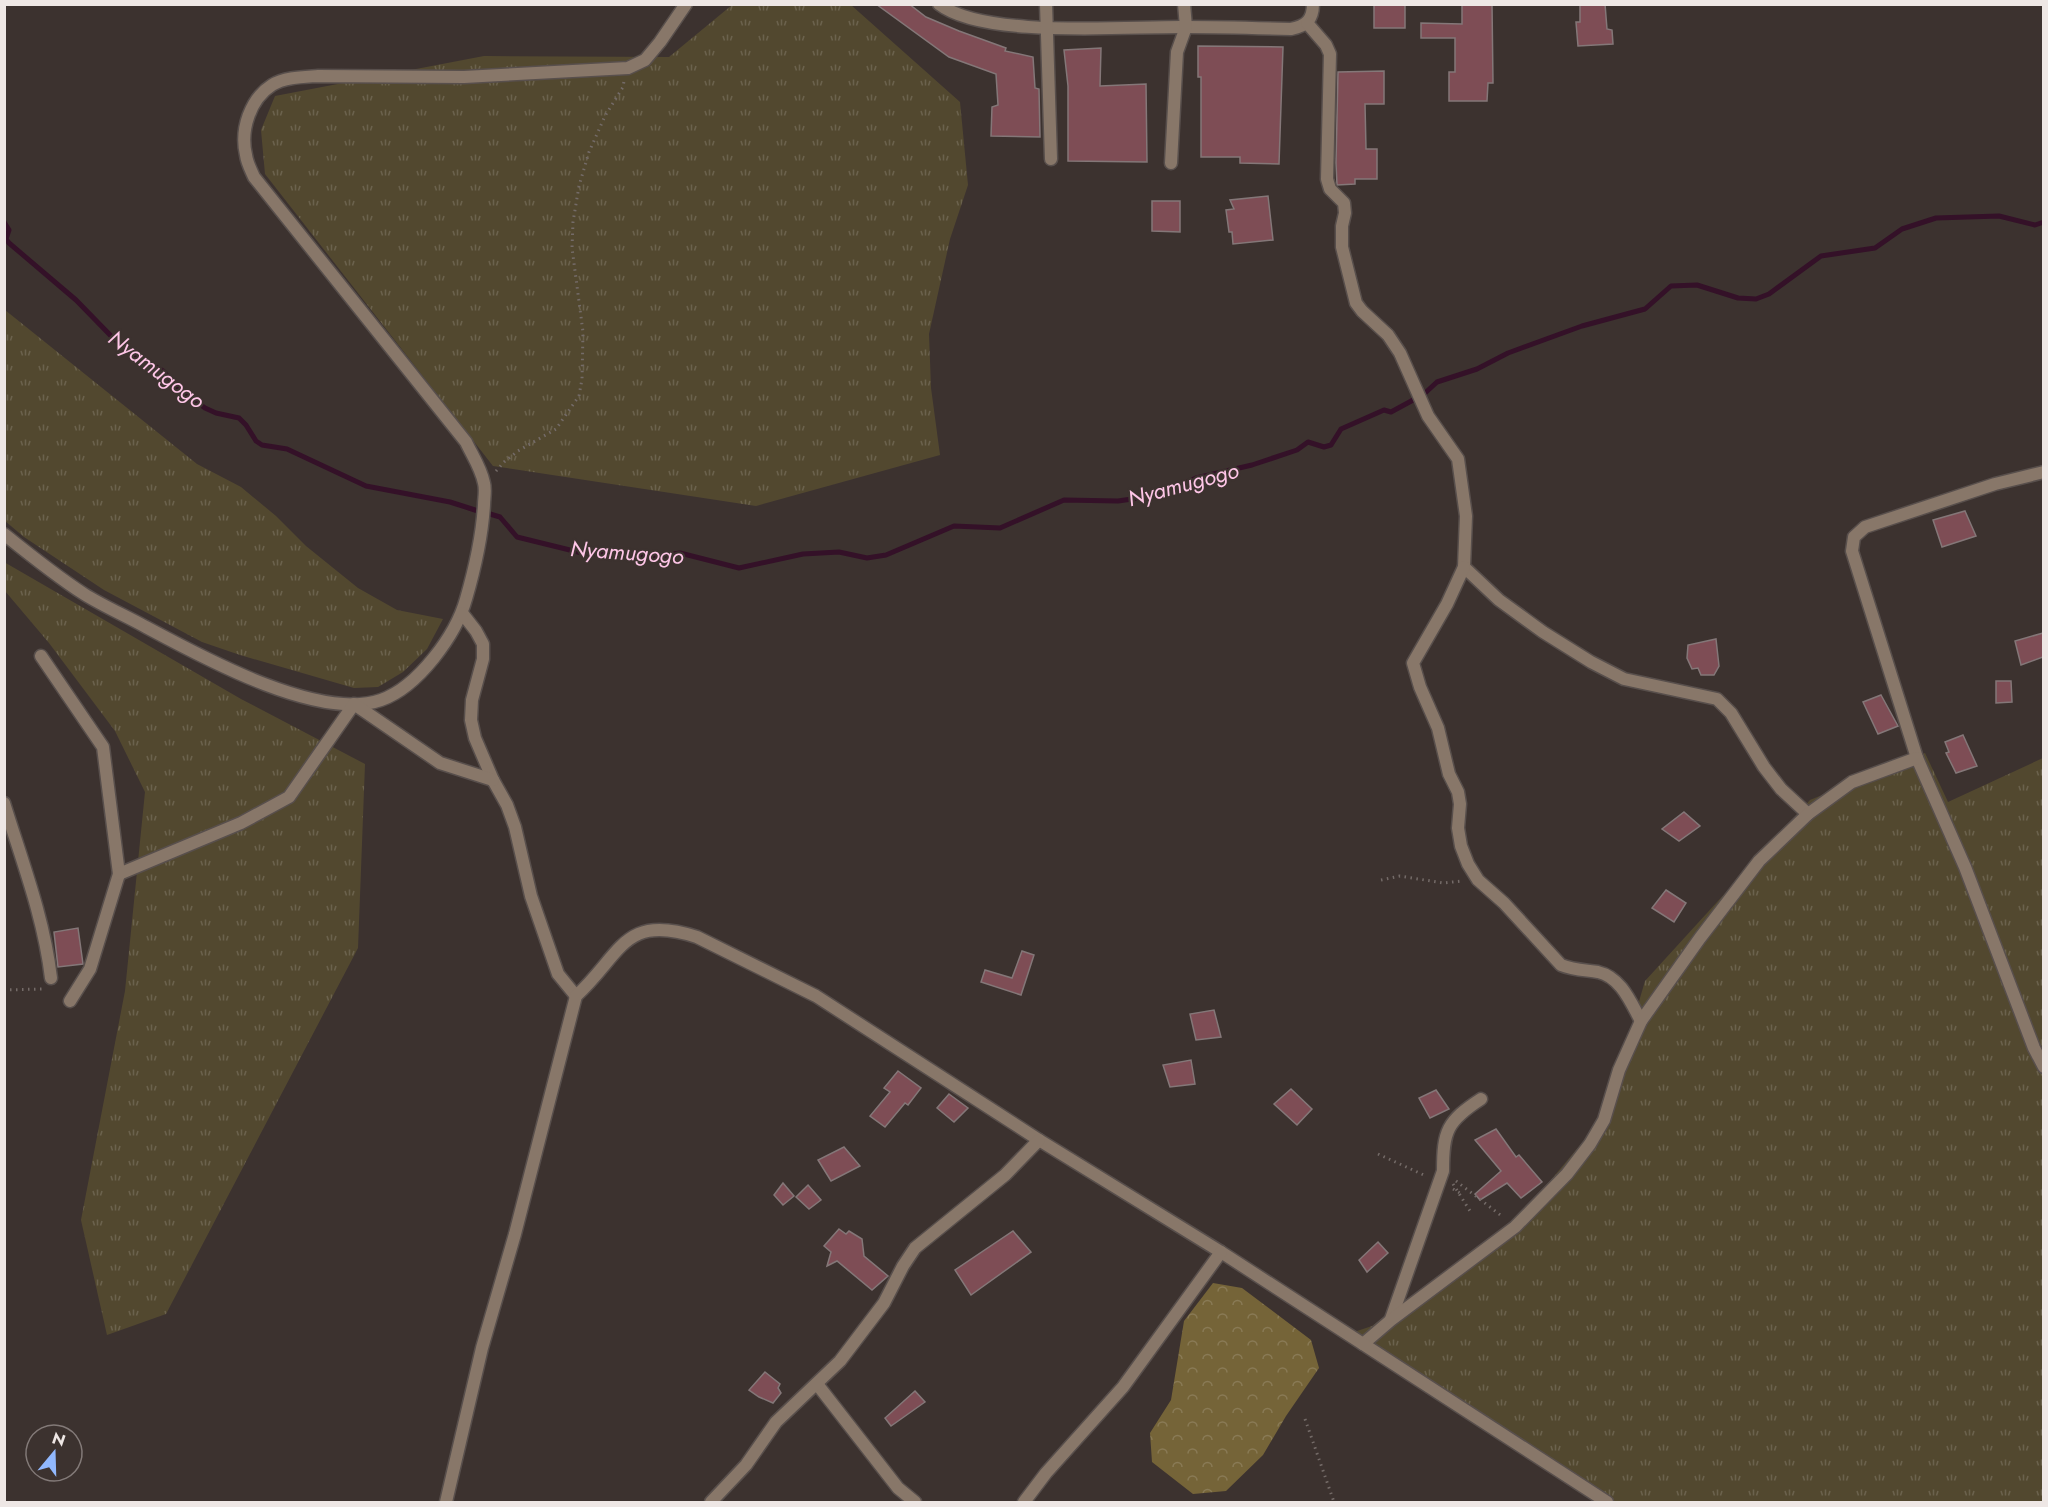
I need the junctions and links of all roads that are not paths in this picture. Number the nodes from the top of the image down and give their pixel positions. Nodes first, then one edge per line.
1 (686, 4) edge
2 (939, 4) edge
3 (1046, 4) edge
4 (1184, 4) edge
5 (1314, 4) edge
6 (1308, 23) junction
7 (1186, 27) junction
8 (1046, 28) junction
9 (1051, 159) dead end
10 (1171, 163) dead end
11 (2043, 472) edge
12 (4, 534) edge
13 (1464, 567) junction
14 (462, 614) junction
15 (41, 656) dead end
16 (354, 704) junction
17 (1917, 758) junction
18 (493, 780) junction
19 (4, 803) edge
20 (1808, 814) junction
21 (119, 874) junction
22 (51, 978) road end
23 (576, 996) junction
24 (70, 1001) dead end
25 (1641, 1021) junction
26 (2043, 1067) edge
27 (1481, 1099) dead end
28 (1039, 1140) junction
29 (1221, 1252) junction
30 (1391, 1320) junction
31 (1363, 1344) junction
32 (817, 1384) junction
33 (446, 1503) edge
34 (711, 1503) edge
35 (915, 1503) edge
36 (1024, 1503) edge
37 (1607, 1503) edge

1 - 14 street
2 - 8 street
3 - 8 street
4 - 7 street
5 - 6 street
6 - 7 street
6 - 13 street
7 - 8 street
7 - 10 street
8 - 9 street
11 - 17 street
12 - 16 street
13 - 20 street
13 - 25 street
14 - 16 street
14 - 18 street
15 - 21 street
16 - 18 street
16 - 21 street
17 - 20 street
17 - 26 street
18 - 23 street
19 - 22 street
20 - 25 street
21 - 24 street
23 - 28 street
23 - 33 street
25 - 30 street
27 - 30 street
28 - 29 street
28 - 32 street
29 - 31 street
29 - 36 street
30 - 31 street
31 - 37 street
32 - 34 street
32 - 35 street

